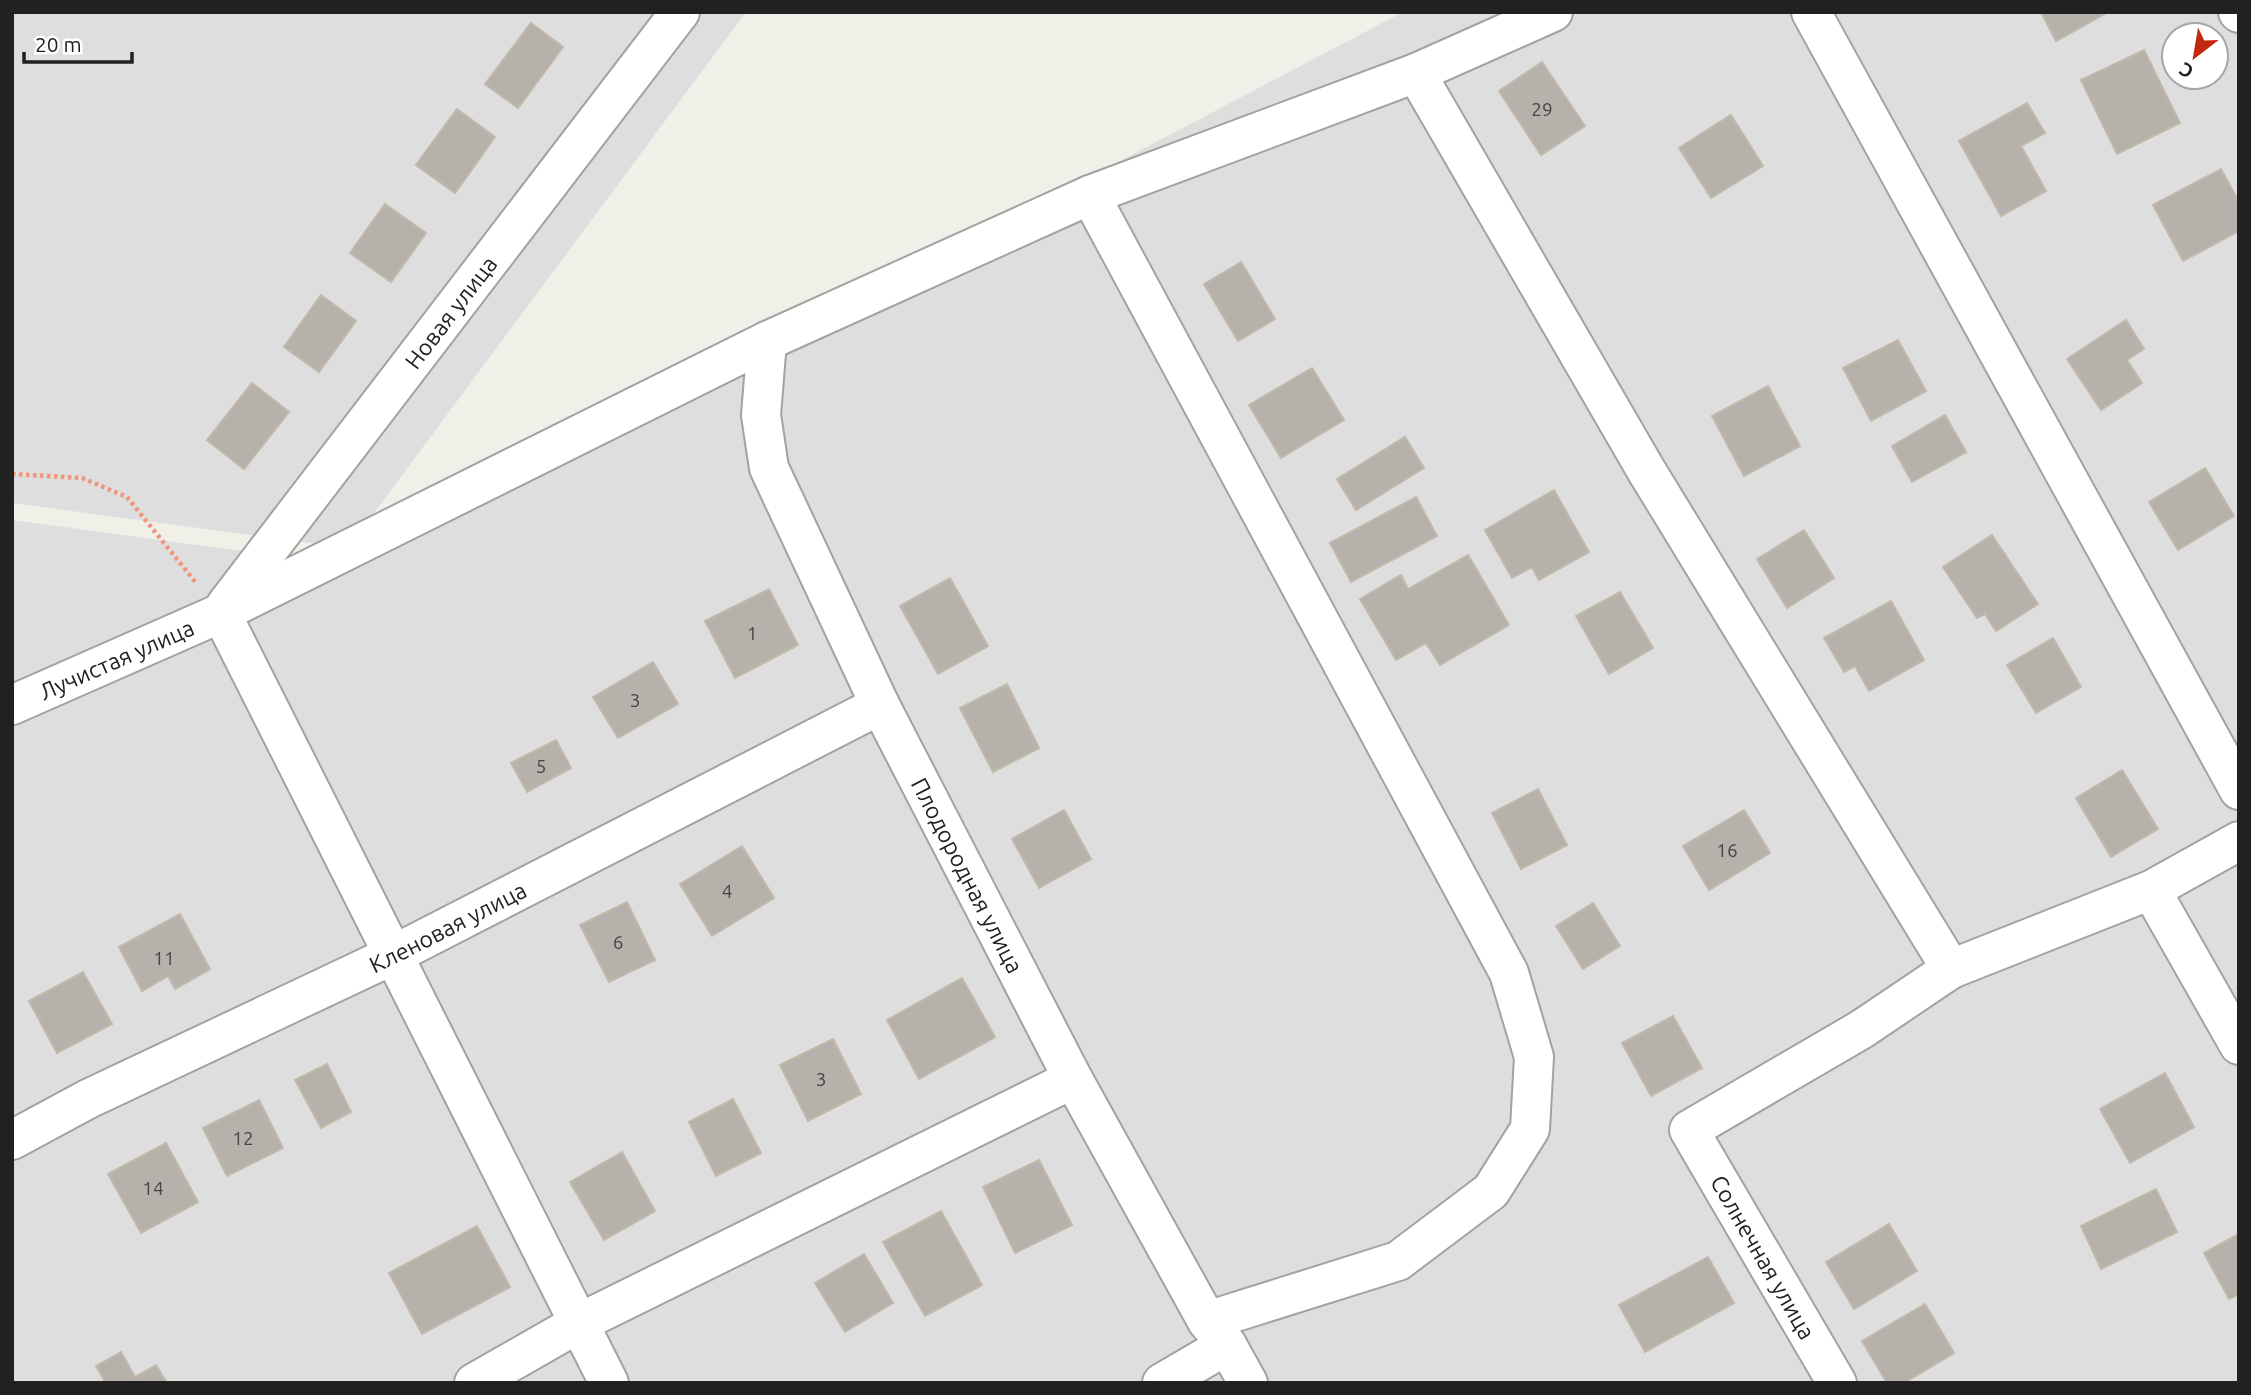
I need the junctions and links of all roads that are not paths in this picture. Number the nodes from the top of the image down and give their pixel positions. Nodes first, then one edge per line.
1 (1553, 12) edge
2 (1811, 12) edge
3 (664, 18) edge
4 (1416, 74) junction
5 (1090, 195) junction
6 (767, 341) junction
7 (221, 613) junction
8 (12, 705) edge
9 (880, 705) junction
10 (2239, 790) edge
11 (2239, 841) edge
12 (2151, 890) junction
13 (394, 955) junction
14 (1951, 970) junction
15 (2239, 1045) edge
16 (1073, 1079) junction
17 (12, 1140) edge
18 (579, 1323) junction
19 (1217, 1333) junction
20 (474, 1383) edge
21 (610, 1383) edge
22 (1162, 1383) edge
23 (1248, 1383) edge
24 (1837, 1383) edge

1 - 4 street, Лучистая улица
2 - 10 street
3 - 7 street, Новая улица
4 - 5 street, Лучистая улица
4 - 14 street
5 - 6 street, Лучистая улица
5 - 19 street
6 - 7 street, Лучистая улица
6 - 9 street, Плодородная улица
7 - 8 street, Лучистая улица
7 - 13 street
9 - 13 street, Кленовая улица
9 - 16 street, Плодородная улица
11 - 12 street
12 - 14 street
12 - 15 street
13 - 17 street, Кленовая улица
13 - 18 street
14 - 24 street, Солнечная улица
16 - 18 street
16 - 19 street, Плодородная улица
18 - 20 street
18 - 21 street
19 - 22 street
19 - 23 street, Плодородная улица

